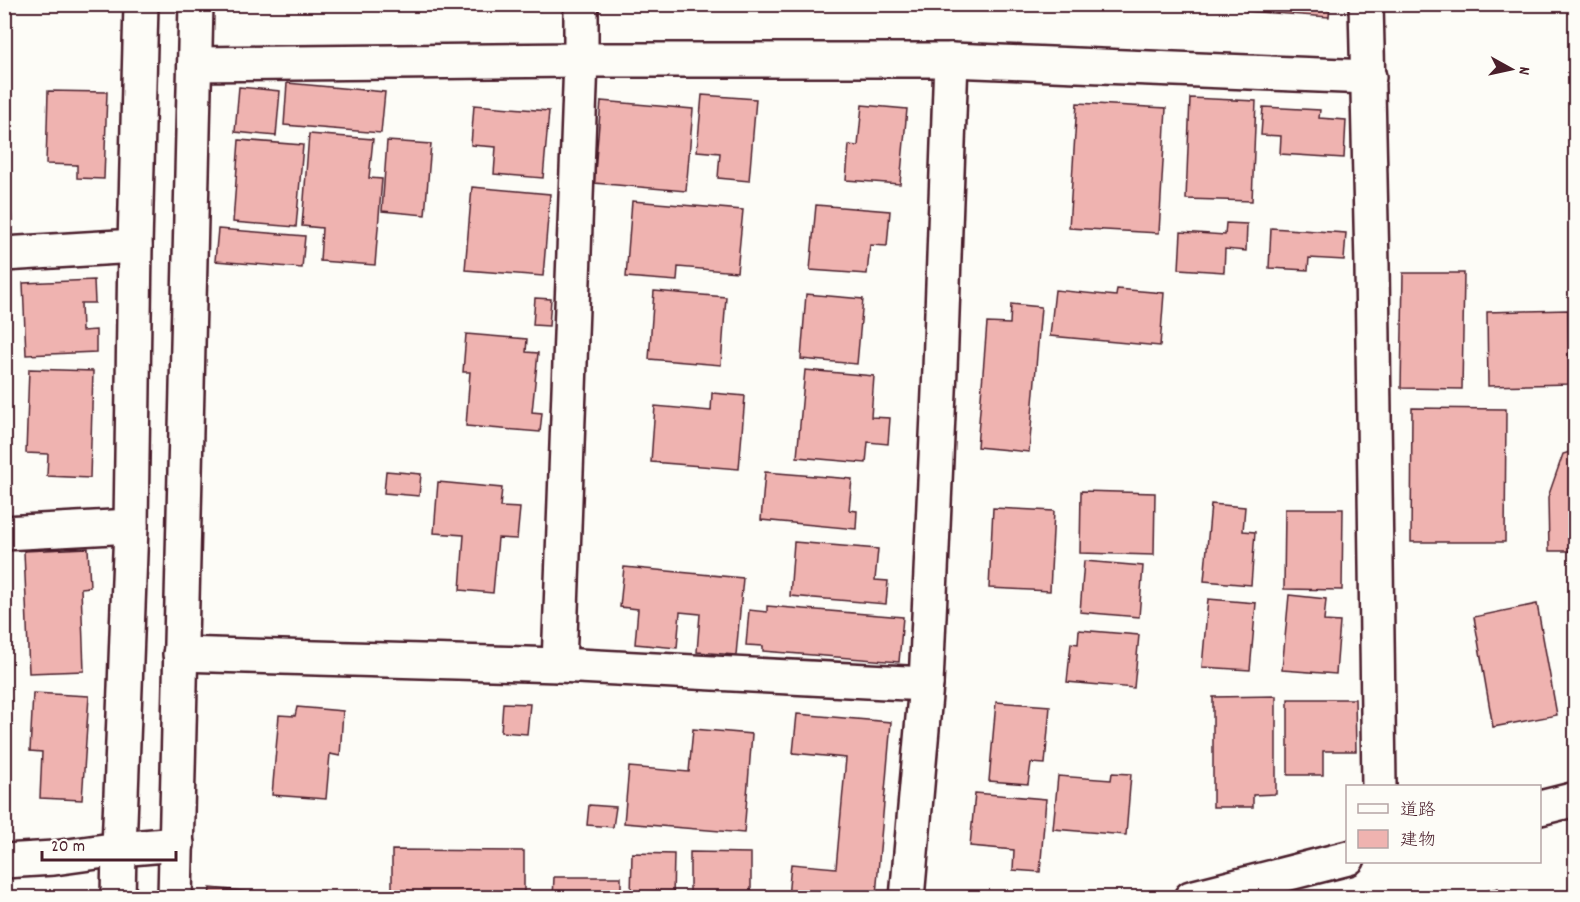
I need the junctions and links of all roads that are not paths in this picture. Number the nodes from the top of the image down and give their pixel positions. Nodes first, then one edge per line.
1 (141, 4) edge
2 (196, 4) edge
3 (582, 4) edge
4 (1366, 4) edge
5 (581, 60) junction
6 (951, 60) junction
7 (195, 64) junction
8 (1369, 77) junction
9 (135, 246) junction
10 (4, 254) edge
11 (131, 526) junction
12 (4, 533) edge
13 (180, 654) junction
14 (559, 665) junction
15 (926, 684) junction
16 (1380, 785) edge
17 (1575, 799) edge
18 (1541, 808) edge
19 (177, 844) junction
20 (119, 849) junction
21 (1346, 858) edge
22 (4, 861) edge
23 (118, 897) edge
24 (175, 897) edge
25 (907, 897) edge
26 (1191, 897) edge

1 - 9 street
2 - 7 street
3 - 5 street
4 - 8 street
5 - 6 street
5 - 7 street
5 - 14 street
6 - 8 street
6 - 15 street
7 - 13 street
8 - 16 street
9 - 10 street
9 - 11 street
11 - 12 street
11 - 20 street
13 - 14 street
13 - 19 street
14 - 15 street
15 - 25 street
17 - 18 street
19 - 20 street
19 - 24 street
20 - 22 street
20 - 23 street
21 - 26 street

